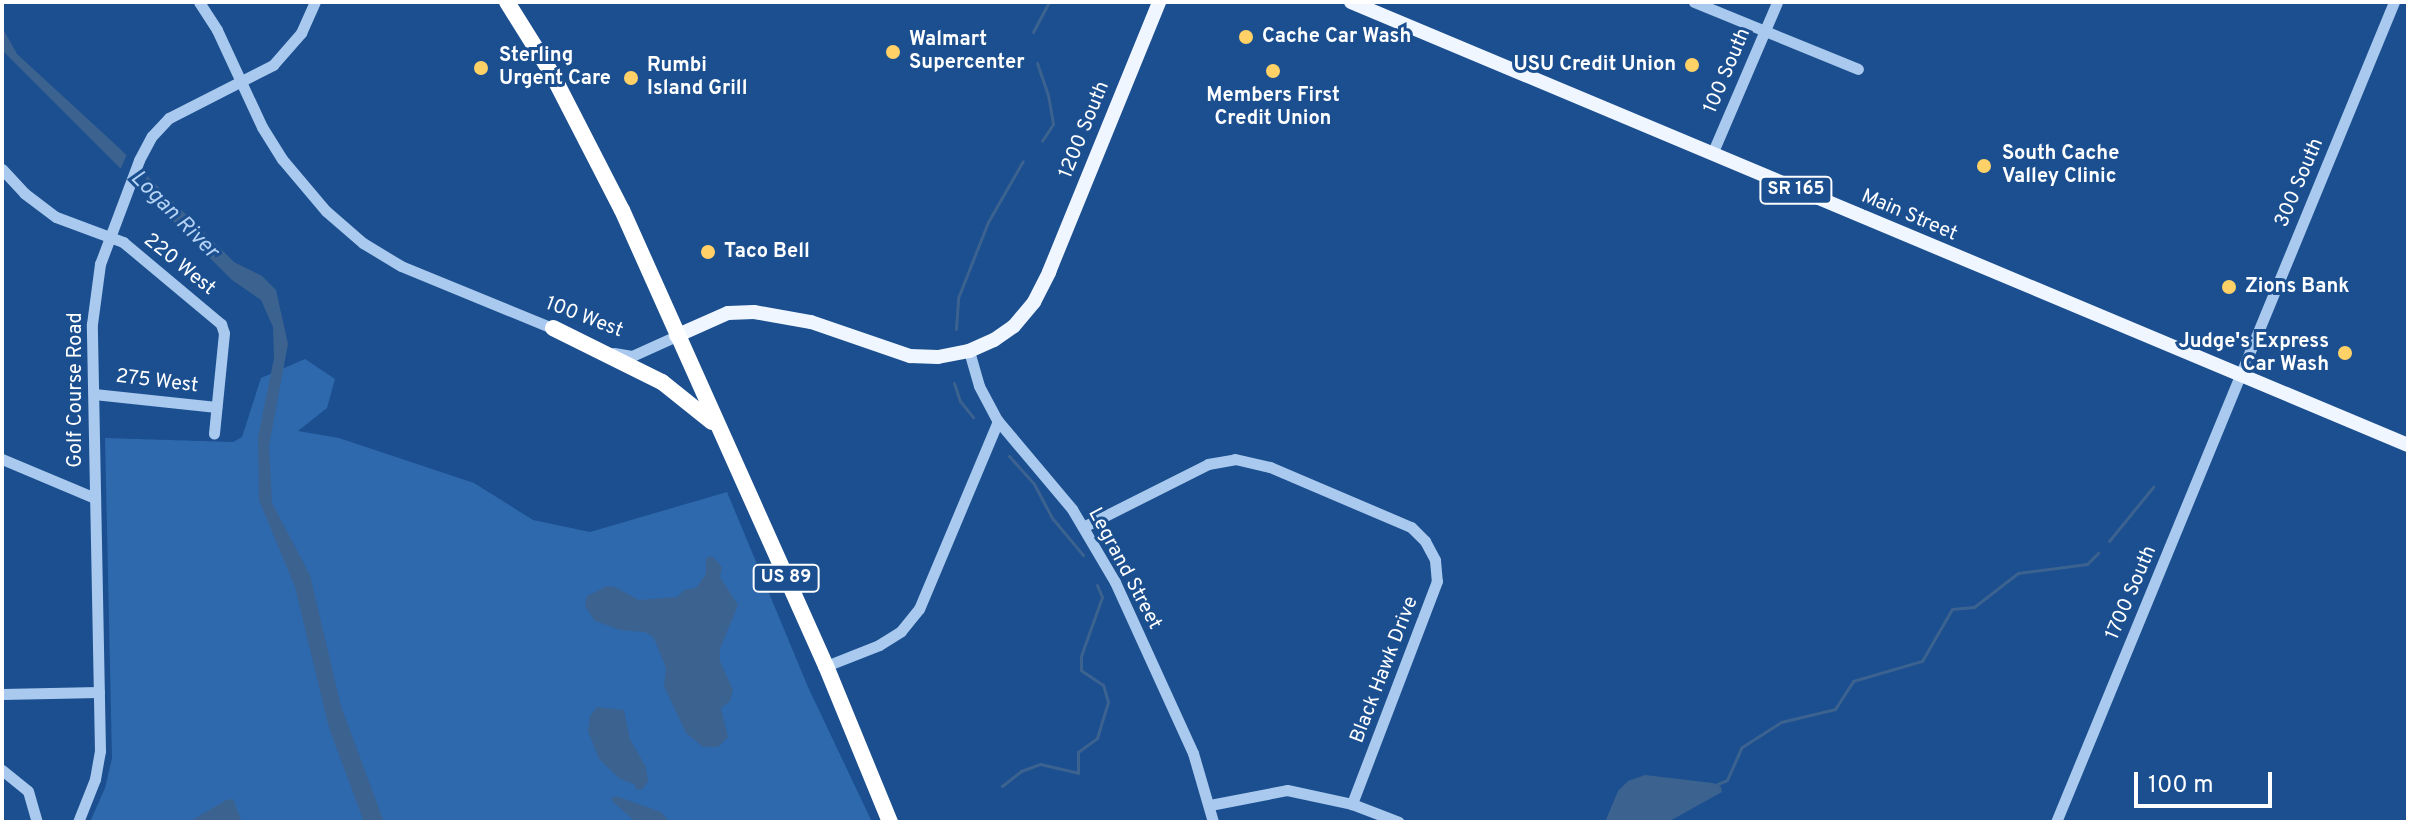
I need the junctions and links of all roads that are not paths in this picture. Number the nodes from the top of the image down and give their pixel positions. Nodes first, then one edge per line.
1 (199, 2) edge
2 (315, 2) edge
3 (507, 2) edge
4 (1159, 2) edge
5 (1351, 2) edge
6 (1694, 2) edge
7 (1777, 2) edge
8 (2394, 2) edge
9 (1765, 31) junction
10 (1858, 69) dead end
11 (241, 84) junction
12 (1712, 154) junction
13 (2, 169) edge
14 (111, 237) junction
15 (1049, 272) joint
16 (553, 328) junction
17 (676, 336) junction
18 (969, 351) junction
19 (2240, 378) junction
20 (94, 394) junction
21 (216, 407) junction
22 (998, 421) junction
23 (718, 428) junction
24 (214, 434) dead end
25 (2408, 445) edge
26 (2, 459) edge
27 (95, 498) junction
28 (1083, 527) junction
29 (826, 666) junction
30 (99, 692) junction
31 (2, 694) edge
32 (2, 770) edge
33 (1352, 804) junction
34 (1210, 805) junction
35 (37, 822) edge
36 (78, 822) edge
37 (890, 822) edge
38 (1213, 822) edge
39 (1399, 822) edge
40 (2056, 822) edge

1 - 11 street, 100 West
2 - 11 street, Golf Course Road
3 - 17 highway, US 89
4 - 15 main road, 1200 South
5 - 12 main road, Main Street / SR 165
6 - 9 street
7 - 9 street, 100 South
8 - 19 street, 300 South
9 - 10 street
9 - 12 street, 100 South
11 - 14 street, Golf Course Road
11 - 16 street, 100 West
12 - 19 main road, Main Street / SR 165
13 - 14 street, 220 West
14 - 20 street, Golf Course Road
14 - 21 street, 220 West
15 - 18 main road, 100 West
16 - 17 street, 100 West
16 - 23 highway
17 - 18 main road, 100 West
17 - 23 highway, US 89
18 - 22 street, Legrand Street
19 - 25 main road, Main Street / SR 165
19 - 40 street, 1700 South
20 - 21 street, 275 West
20 - 27 street, Golf Course Road
21 - 24 street
22 - 28 street, Legrand Street
22 - 29 street
23 - 29 highway, US 89
26 - 27 street
27 - 30 street, Golf Course Road
28 - 33 street, Black Hawk Drive
28 - 34 street, Legrand Street
29 - 37 highway, US 89
30 - 31 street
30 - 36 street, Golf Course Road
32 - 35 street
33 - 34 street
33 - 39 street
34 - 38 street, Legrand Street

